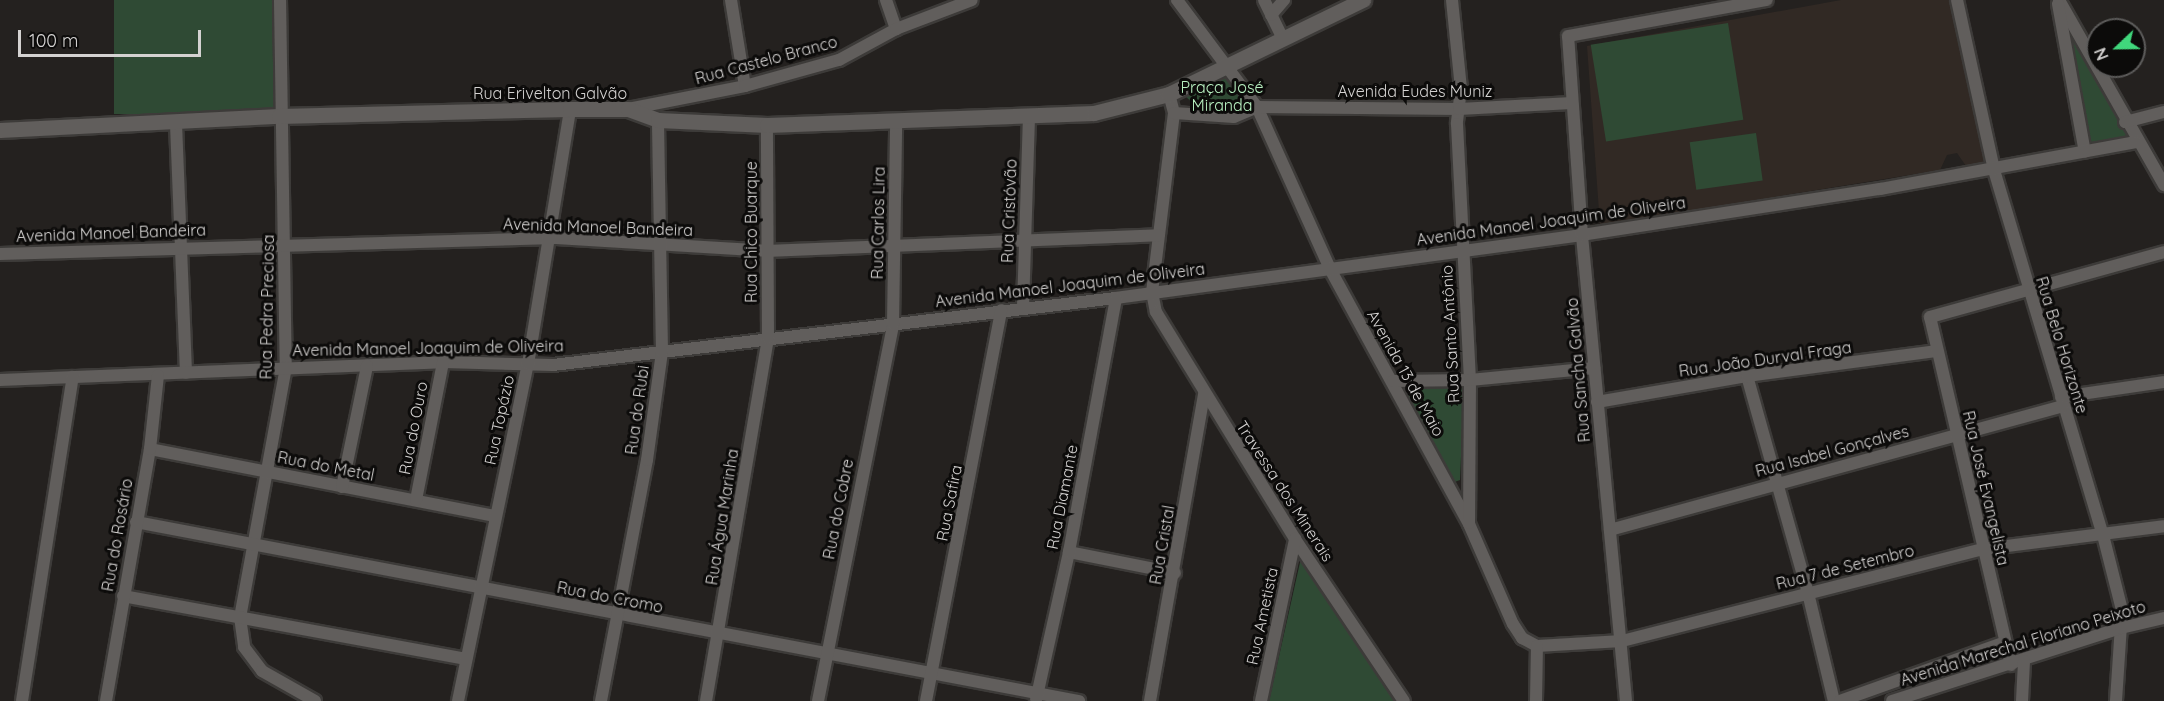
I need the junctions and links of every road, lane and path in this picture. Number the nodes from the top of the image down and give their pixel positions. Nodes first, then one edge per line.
1 (280, 0) edge
2 (731, 0) edge
3 (886, 0) edge
4 (972, 0) edge
5 (1177, 0) edge
6 (1284, 0) edge
7 (1345, 0) edge
8 (1364, 0) edge
9 (1452, 0) edge
10 (1767, 0) edge
11 (1957, 0) edge
12 (2058, 0) edge
13 (1266, 5) edge
14 (1708, 5) edge
15 (896, 29) junction
16 (1279, 37) junction
17 (1228, 64) junction
18 (745, 86) junction
19 (1169, 94) junction
20 (1572, 103) junction
21 (1257, 106) junction
22 (570, 109) junction
23 (628, 109) junction
24 (1459, 109) junction
25 (2164, 112) edge
26 (1174, 113) junction
27 (279, 116) junction
28 (1029, 116) junction
29 (658, 120) junction
30 (896, 122) junction
31 (2125, 122) junction
32 (176, 124) junction
33 (767, 125) junction
34 (0, 129) edge
35 (2136, 142) junction
36 (2085, 152) junction
37 (1994, 170) junction
38 (2164, 185) edge
39 (1159, 235) junction
40 (1582, 235) junction
41 (551, 238) junction
42 (1025, 242) junction
43 (285, 243) junction
44 (894, 244) junction
45 (659, 245) junction
46 (182, 249) junction
47 (766, 251) junction
48 (1462, 251) junction
49 (2164, 252) edge
50 (0, 254) edge
51 (1330, 269) junction
52 (2027, 289) junction
53 (1152, 292) junction
54 (1116, 298) junction
55 (1023, 307) junction
56 (1001, 310) junction
57 (892, 324) junction
58 (768, 338) junction
59 (1937, 351) junction
60 (662, 352) junction
61 (443, 362) junction
62 (528, 364) junction
63 (368, 366) junction
64 (286, 367) junction
65 (1594, 368) junction
66 (186, 373) junction
67 (158, 375) junction
68 (1747, 376) junction
69 (73, 377) junction
70 (0, 380) edge
71 (1470, 380) junction
72 (1393, 381) junction
73 (2164, 382) edge
74 (1204, 394) junction
75 (1597, 402) junction
76 (2062, 402) junction
77 (1957, 434) junction
78 (150, 449) junction
79 (269, 471) junction
80 (1776, 483) junction
81 (342, 487) junction
82 (416, 500) junction
83 (495, 516) junction
84 (136, 522) junction
85 (1468, 524) junction
86 (2164, 526) edge
87 (1610, 530) junction
88 (2103, 535) junction
89 (1295, 539) junction
90 (255, 545) junction
91 (1983, 549) junction
92 (1069, 552) junction
93 (1175, 573) junction
94 (480, 588) junction
95 (1808, 593) junction
96 (123, 596) junction
97 (619, 615) junction
98 (240, 617) junction
99 (2164, 618) edge
100 (2121, 628) junction
101 (719, 633) junction
102 (1622, 641) junction
103 (2003, 643) junction
104 (1537, 646) junction
105 (827, 651) junction
106 (466, 659) junction
107 (2024, 661) junction
108 (2011, 665) junction
109 (932, 675) junction
110 (1930, 695) edge
111 (290, 696) edge
112 (1036, 697) edge
113 (22, 701) edge
114 (106, 701) edge
115 (315, 701) edge
116 (458, 701) edge
117 (601, 701) edge
118 (706, 701) edge
119 (818, 701) edge
120 (926, 701) edge
121 (1079, 701) edge
122 (1150, 701) edge
123 (1261, 701) edge
124 (1404, 701) edge
125 (1536, 701) edge
126 (1626, 701) edge
127 (1834, 701) edge
128 (1840, 701) edge
129 (1892, 701) edge
130 (2022, 701) edge
131 (2116, 701) edge

1 - 27 street, Rua Pedra Preciosa
2 - 18 street
3 - 15 street
4 - 15 street, Rua Castelo Branco
5 - 17 street
6 - 13 street
7 - 16 main road
8 - 16 main road
9 - 24 street, Rua Santo Antônio
10 - 14 street
11 - 37 street, Rua Belo Horizonte
12 - 31 street
12 - 36 street
13 - 16 street
14 - 20 street, Rua Sancha Galvão
15 - 18 street, Rua Castelo Branco
16 - 17 main road, Rua Erivelton Galvão
17 - 19 main road, Rua Erivelton Galvão
17 - 21 street
18 - 23 street, Rua Castelo Branco
19 - 26 street
19 - 28 main road, Rua Erivelton Galvão
20 - 24 street, Avenida Eudes Muniz
20 - 40 street, Rua Sancha Galvão
21 - 24 street, Avenida Eudes Muniz
21 - 26 street
21 - 51 street, Avenida 13 de Maio
22 - 23 main road, Rua Erivelton Galvão
22 - 27 main road, Rua Erivelton Galvão
22 - 41 street, Rua Topázio
23 - 29 main road, Rua Erivelton Galvão
24 - 48 street, Rua Santo Antônio
25 - 31 street
26 - 39 street
27 - 32 main road, Rua Erivelton Galvão
27 - 43 street, Rua Pedra Preciosa
28 - 30 main road, Rua Erivelton Galvão
28 - 42 street, Rua Cristóvão
29 - 33 main road, Rua Erivelton Galvão
29 - 45 street, Rua do Rubi
30 - 33 main road, Rua Erivelton Galvão
30 - 44 street, Rua Carlos Lira
31 - 35 street
32 - 34 main road, Rua Erivelton Galvão
32 - 46 street
33 - 47 street, Rua Chico Buarque
35 - 36 street, Avenida Manoel Joaquim de Oliveira
35 - 38 street
36 - 37 street, Avenida Manoel Joaquim de Oliveira
37 - 40 street, Avenida Manoel Joaquim de Oliveira
37 - 52 street, Rua Belo Horizonte
39 - 42 street, Avenida Manoel Bandeira
39 - 53 street
40 - 48 street, Avenida Manoel Joaquim de Oliveira
40 - 65 street, Rua Sancha Galvão
41 - 43 street, Avenida Manoel Bandeira
41 - 45 street, Avenida Manoel Bandeira
41 - 62 street, Rua Topázio
42 - 44 street, Avenida Manoel Bandeira
42 - 55 street, Rua Cristóvão
43 - 46 street, Avenida Manoel Bandeira
43 - 64 street, Rua Pedra Preciosa
44 - 47 street, Avenida Manoel Bandeira
44 - 57 street, Rua Carlos Lira
45 - 47 street, Avenida Manoel Bandeira
45 - 60 street, Rua do Rubi
46 - 50 street, Avenida Manoel Bandeira
46 - 66 street
47 - 58 street, Rua Chico Buarque
48 - 51 street, Avenida Manoel Joaquim de Oliveira
48 - 71 street, Rua Santo Antônio
49 - 52 street
51 - 53 street, Avenida Manoel Joaquim de Oliveira
51 - 72 street, Avenida 13 de Maio
52 - 59 street, Rua José Evangelista
52 - 76 street, Rua Belo Horizonte
53 - 54 street, Avenida Manoel Joaquim de Oliveira
53 - 74 street, Travessa dos Minerais
54 - 55 street, Avenida Manoel Joaquim de Oliveira
54 - 92 street, Rua Diamante
55 - 56 street, Avenida Manoel Joaquim de Oliveira
56 - 57 street, Avenida Manoel Joaquim de Oliveira
56 - 109 street, Rua Safira
57 - 58 street, Avenida Manoel Joaquim de Oliveira
57 - 105 street, Rua do Cobre
58 - 60 street, Avenida Manoel Joaquim de Oliveira
58 - 101 street, Rua Água Marinha
59 - 68 street, Rua João Durval Fraga
59 - 77 street, Rua José Evangelista
60 - 62 street, Avenida Manoel Joaquim de Oliveira
60 - 97 street, Rua do Rubi
61 - 62 street, Avenida Manoel Joaquim de Oliveira
61 - 63 street, Avenida Manoel Joaquim de Oliveira
61 - 82 street, Rua do Ouro
62 - 83 street, Rua Topázio
63 - 64 street, Avenida Manoel Joaquim de Oliveira
63 - 81 street
64 - 66 street, Avenida Manoel Joaquim de Oliveira
64 - 79 street, Rua Pedra Preciosa
65 - 71 street
65 - 75 street, Rua Sancha Galvão
66 - 67 street, Avenida Manoel Joaquim de Oliveira
67 - 69 street, Avenida Manoel Joaquim de Oliveira
67 - 78 street, Rua do Rosário
68 - 75 street, Rua João Durval Fraga
68 - 80 street
69 - 70 street, Avenida Manoel Joaquim de Oliveira
69 - 113 street
71 - 72 street
71 - 85 street, Rua Santo Antônio
72 - 85 street, Avenida 13 de Maio
73 - 76 street, Rua Isabel Gonçalves
74 - 89 street, Travessa dos Minerais
74 - 93 street, Rua Cristal
75 - 87 street, Rua Sancha Galvão
76 - 77 street, Rua Isabel Gonçalves
76 - 88 street, Rua Belo Horizonte
77 - 80 street, Rua Isabel Gonçalves
77 - 91 street, Rua José Evangelista
78 - 79 street, Rua do Metal
78 - 84 street, Rua do Rosário
79 - 81 street, Rua do Metal
79 - 90 street, Rua Pedra Preciosa
80 - 87 street, Rua Isabel Gonçalves
80 - 95 street
81 - 82 street, Rua do Metal
82 - 83 street, Rua do Metal
83 - 94 street, Rua Topázio
84 - 90 street, Rua do Cromo
84 - 96 street, Rua do Rosário
85 - 104 street, Avenida 13 de Maio
86 - 88 street, Rua 7 de Setembro
87 - 102 street, Rua Sancha Galvão
88 - 91 street, Rua 7 de Setembro
88 - 100 street, Rua Belo Horizonte
89 - 123 street, Rua Ametista
89 - 124 street, Travessa dos Minerais
90 - 94 street, Rua do Cromo
90 - 98 street, Rua Pedra Preciosa
91 - 95 street, Rua 7 de Setembro
91 - 103 street, Rua José Evangelista
92 - 93 street
92 - 112 street, Rua Diamante
93 - 122 street, Rua Cristal
94 - 97 street, Rua do Cromo
94 - 106 street, Rua Topázio
95 - 102 street, Rua 7 de Setembro
95 - 127 street
96 - 98 street
96 - 114 street, Rua do Rosário
97 - 101 street, Rua do Cromo
97 - 117 street, Rua do Rubi
98 - 106 street
98 - 111 street, Rua Pedra Preciosa
99 - 100 street, Avenida Marechal Floriano Peixoto
100 - 107 street, Avenida Marechal Floriano Peixoto
100 - 131 street, Rua Belo Horizonte
101 - 105 street, Rua do Cromo
101 - 118 street, Rua Água Marinha
102 - 104 street, Rua 7 de Setembro
102 - 126 street, Rua Sancha Galvão
103 - 108 street, Rua José Evangelista
103 - 128 street
104 - 125 street
105 - 109 street, Rua do Cromo
105 - 119 street, Rua do Cobre
106 - 116 street, Rua Topázio
107 - 108 street, Avenida Marechal Floriano Peixoto
107 - 130 street
108 - 110 street, Avenida Marechal Floriano Peixoto
109 - 112 street, Rua do Cromo
109 - 120 street, Rua Safira
110 - 129 street, Avenida Marechal Floriano Peixoto
111 - 115 street
112 - 121 street, Rua do Cromo

